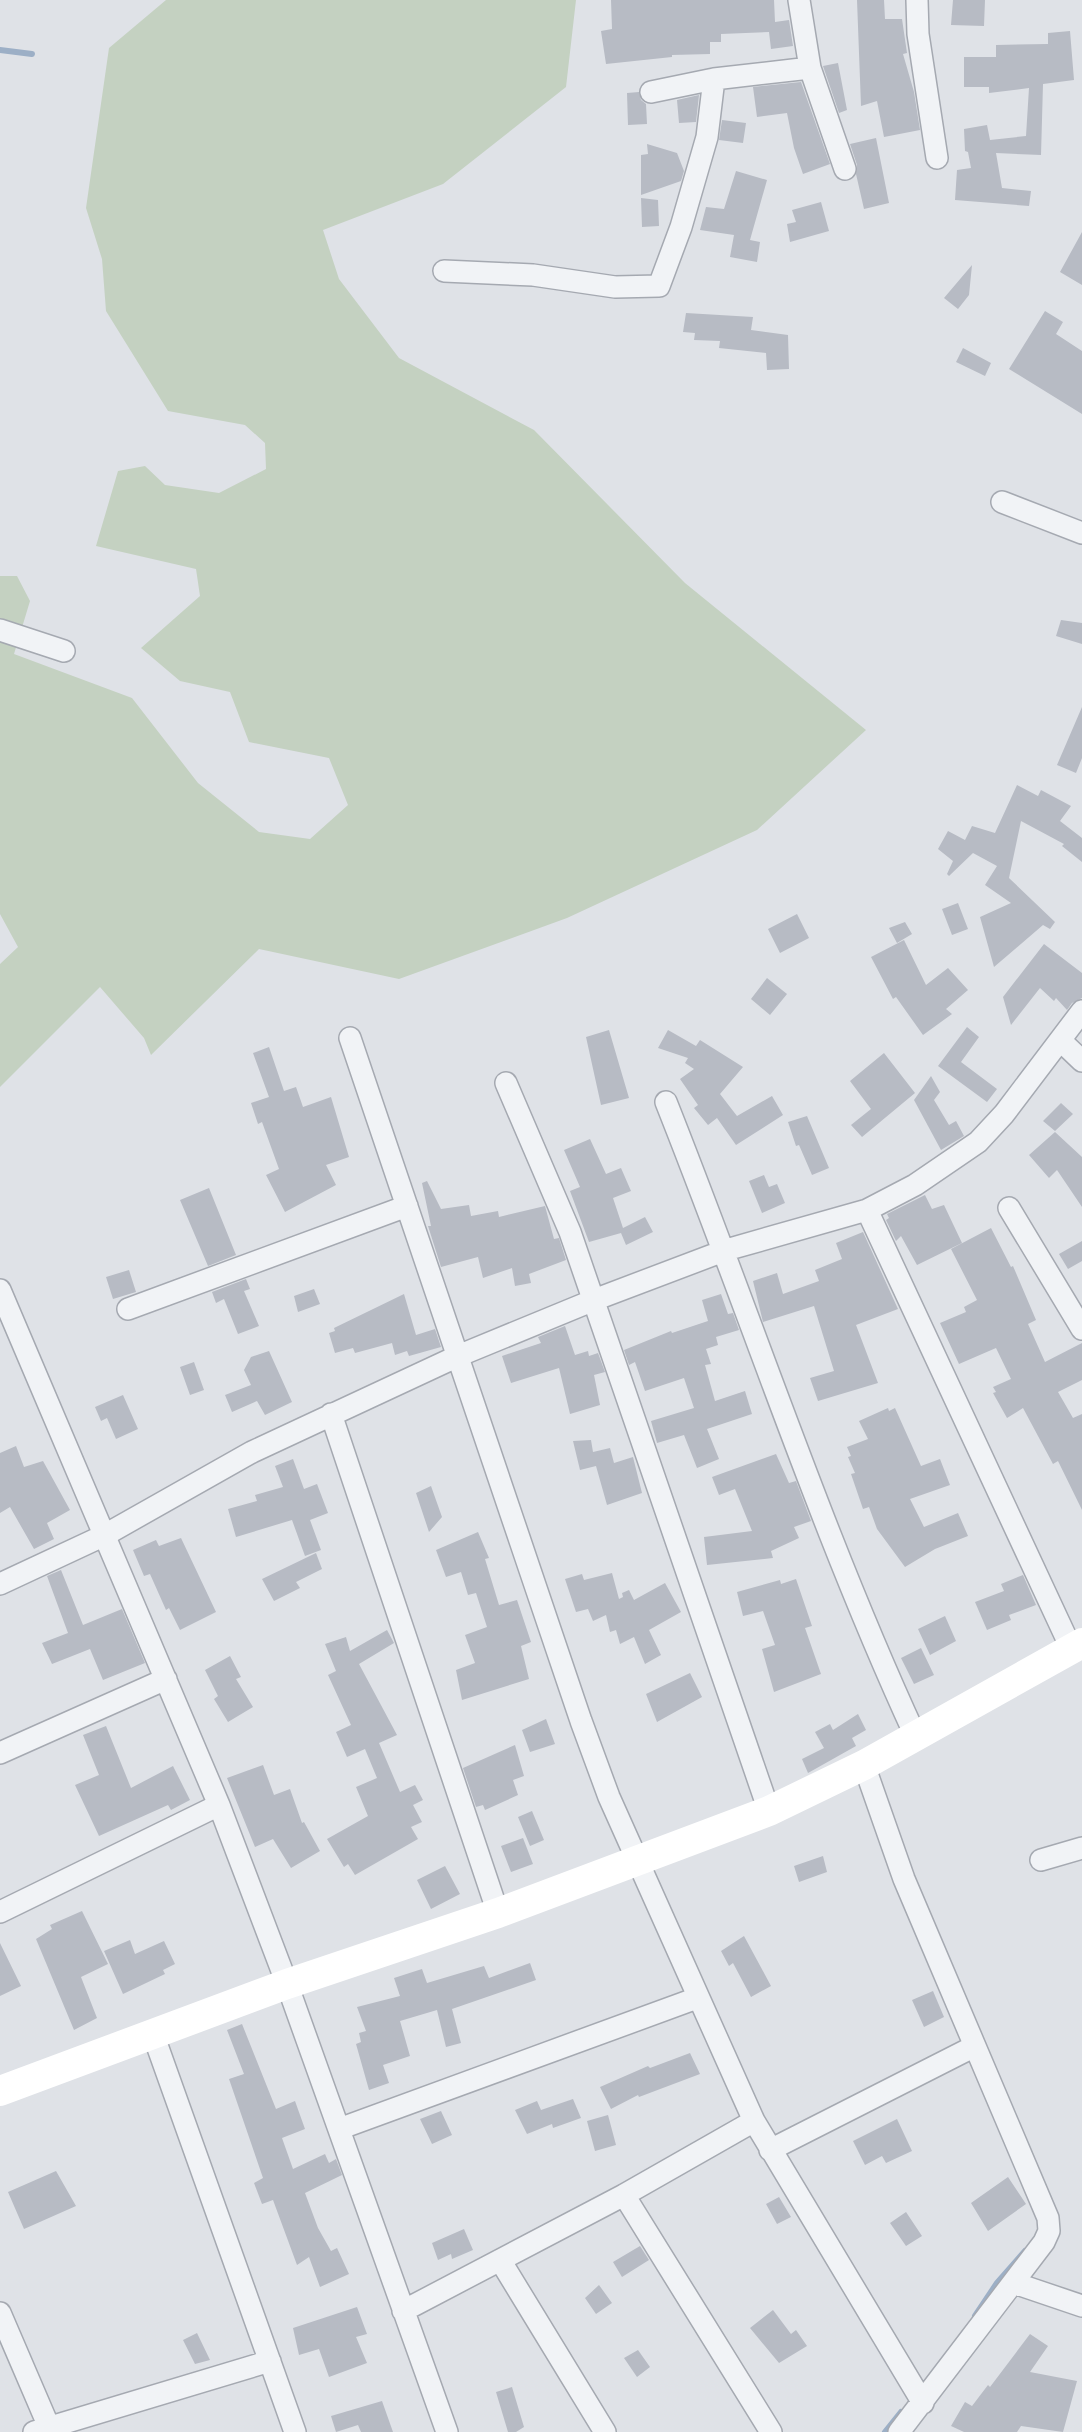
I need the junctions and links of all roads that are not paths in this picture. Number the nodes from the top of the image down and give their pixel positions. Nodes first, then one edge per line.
1 (799, 0) edge
2 (916, 0) edge
3 (810, 68) junction
4 (714, 79) junction
5 (651, 92) dead end
6 (937, 158) dead end
7 (845, 169) dead end
8 (444, 271) dead end
9 (1002, 502) dead end
10 (1082, 533) edge
11 (0, 630) edge
12 (64, 651) dead end
13 (1082, 1011) edge
14 (350, 1038) dead end
15 (1060, 1040) junction
16 (1082, 1061) edge
17 (506, 1083) dead end
18 (666, 1102) dead end
19 (408, 1206) junction
20 (1009, 1208) dead end
21 (867, 1210) junction
22 (726, 1251) junction
23 (0, 1290) edge
24 (594, 1300) junction
25 (1076, 1301) edge
26 (128, 1309) dead end
27 (1082, 1329) edge
28 (458, 1356) junction
29 (331, 1414) junction
30 (105, 1536) junction
31 (0, 1584) edge
32 (1077, 1645) edge
33 (166, 1680) junction
34 (915, 1735) junction
35 (0, 1753) edge
36 (864, 1765) junction
37 (219, 1805) junction
38 (769, 1811) junction
39 (1082, 1848) edge
40 (1041, 1860) dead end
41 (638, 1861) junction
42 (0, 1912) edge
43 (498, 1913) junction
44 (287, 1984) junction
45 (697, 1998) junction
46 (153, 2034) junction
47 (974, 2047) junction
48 (0, 2091) edge
49 (754, 2121) junction
50 (339, 2129) junction
51 (771, 2150) junction
52 (624, 2195) junction
53 (500, 2260) junction
54 (1014, 2283) junction
55 (1082, 2306) edge
56 (402, 2312) junction
57 (0, 2313) edge
58 (270, 2361) junction
59 (922, 2403) junction
60 (42, 2429) edge
61 (295, 2432) edge
62 (447, 2432) edge
63 (605, 2432) edge
64 (771, 2432) edge
65 (899, 2432) edge

1 - 3 street
2 - 6 street
3 - 4 street
3 - 7 street
4 - 5 street
4 - 8 street
9 - 10 street
11 - 12 street
13 - 15 street
14 - 19 street
15 - 16 street
15 - 21 street
17 - 24 street
18 - 22 street
19 - 26 street
19 - 28 street
20 - 25 street
21 - 22 street
21 - 32 street
22 - 24 street
22 - 34 street
23 - 30 street
24 - 28 street
24 - 38 street
25 - 27 street
28 - 29 street
28 - 41 street
29 - 30 street
29 - 43 street
30 - 31 street
30 - 33 street
32 - 34 main road
33 - 35 street
33 - 37 street
34 - 36 main road
36 - 38 main road
36 - 47 street
37 - 42 street
37 - 44 street
38 - 41 main road
39 - 40 street
41 - 43 main road
41 - 45 street
43 - 44 main road
44 - 46 main road
44 - 50 street
45 - 49 street
45 - 50 street
46 - 48 main road
46 - 58 street
47 - 51 street
47 - 54 street
49 - 51 street
49 - 52 street
50 - 56 street
51 - 59 street
52 - 53 street
52 - 64 street
53 - 56 street
53 - 63 street
54 - 55 street
54 - 59 street
56 - 62 street
57 - 60 street
58 - 60 street
58 - 61 street
59 - 65 street

